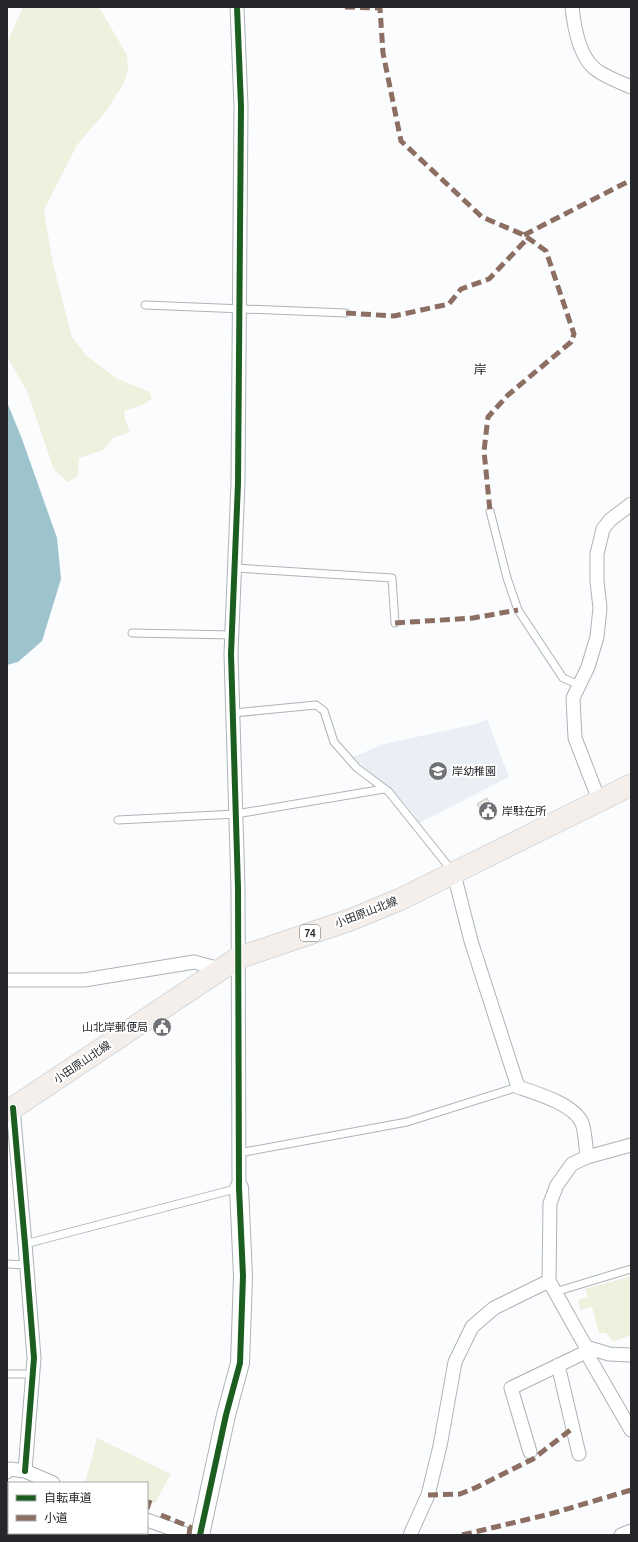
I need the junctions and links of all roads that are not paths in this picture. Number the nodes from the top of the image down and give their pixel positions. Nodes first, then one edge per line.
1 (236, 7) edge
2 (572, 7) edge
3 (631, 87) edge
4 (145, 305) dead end
5 (239, 308) junction
6 (346, 313) dead end
7 (631, 504) edge
8 (490, 511) dead end
9 (235, 568) junction
10 (395, 623) dead end
11 (132, 633) dead end
12 (232, 634) junction
13 (579, 685) junction
14 (234, 713) junction
15 (631, 785) edge
16 (384, 789) junction
17 (598, 800) junction
18 (236, 814) junction
19 (118, 820) dead end
20 (454, 874) junction
21 (238, 958) junction
22 (220, 969) junction
23 (7, 980) edge
24 (518, 1086) junction
25 (10, 1110) edge
26 (631, 1145) edge
27 (238, 1153) junction
28 (587, 1156) junction
29 (239, 1188) junction
30 (25, 1244) junction
31 (7, 1264) edge
32 (26, 1265) junction
33 (631, 1269) edge
34 (552, 1286) junction
35 (587, 1349) junction
36 (631, 1355) edge
37 (558, 1365) junction
38 (7, 1374) edge
39 (33, 1374) junction
40 (631, 1430) edge
41 (530, 1452) dead end
42 (579, 1454) dead end
43 (25, 1471) junction
44 (7, 1472) edge
45 (51, 1482) edge
46 (148, 1520) edge
47 (631, 1531) edge
48 (190, 1535) edge
49 (200, 1535) edge
50 (410, 1535) edge
51 (621, 1535) edge

1 - 5 street
2 - 3 street
4 - 5 lane
5 - 6 lane
5 - 9 street
7 - 13 street
8 - 13 lane
9 - 10 lane
9 - 12 street
11 - 12 lane
12 - 14 street
13 - 17 street
14 - 16 lane
14 - 18 street
15 - 17 main road, 小田原山北線 / 74
16 - 18 lane
16 - 20 lane
17 - 20 main road, 小田原山北線 / 74
18 - 19 lane
18 - 21 street
20 - 21 main road, 小田原山北線 / 74
20 - 24 street
21 - 22 main road, 小田原山北線 / 74
21 - 27 street
22 - 23 street
22 - 25 main road, 小田原山北線 / 74
24 - 27 lane
24 - 28 street
25 - 30 street
26 - 28 street
27 - 29 street
28 - 34 street
29 - 30 lane
29 - 49 street
30 - 32 street
31 - 32 lane
32 - 39 street
33 - 34 lane
34 - 35 street
34 - 50 street
35 - 36 street
35 - 37 street
35 - 40 street
37 - 41 street
37 - 42 street
38 - 39 lane
39 - 43 street
43 - 44 street
43 - 45 street
46 - 48 street
47 - 51 street

